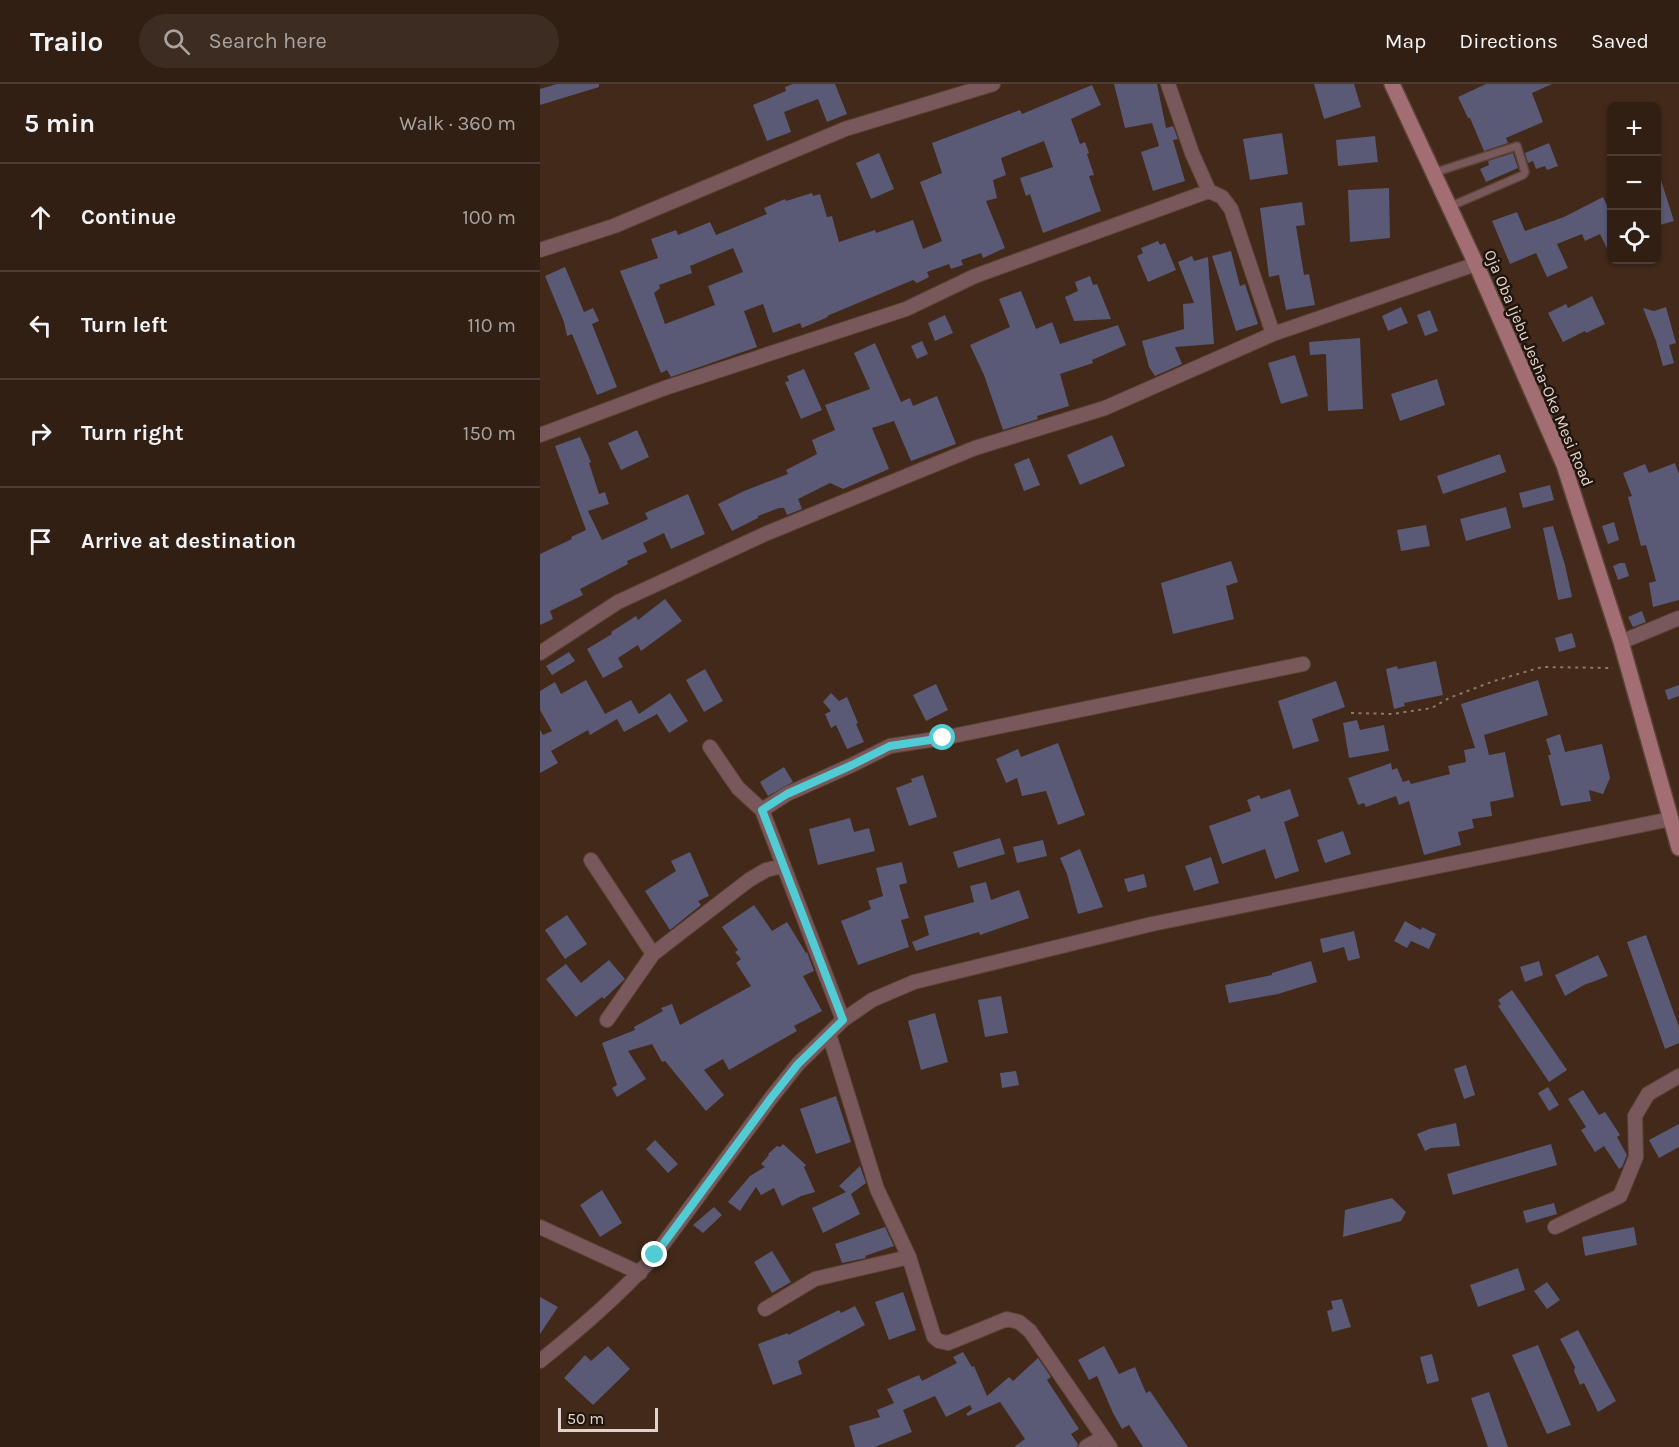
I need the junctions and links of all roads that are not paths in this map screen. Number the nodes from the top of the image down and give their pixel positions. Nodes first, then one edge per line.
1 (993, 84) edge
2 (1168, 84) edge
3 (1392, 84) edge
4 (1433, 173) junction
5 (1209, 191) junction
6 (1449, 207) junction
7 (540, 250) edge
8 (1476, 264) junction
9 (1274, 334) junction
10 (540, 435) edge
11 (1679, 618) edge
12 (1621, 642) junction
13 (540, 653) edge
14 (1304, 664) dead end
15 (710, 747) dead end
16 (762, 810) junction
17 (1671, 819) junction
18 (1679, 848) edge
19 (591, 860) dead end
20 (783, 866) junction
21 (653, 954) junction
22 (607, 1020) dead end
23 (843, 1020) junction
24 (829, 1034) junction
25 (1679, 1076) edge
26 (540, 1227) edge
27 (1556, 1227) dead end
28 (909, 1257) junction
29 (639, 1273) junction
30 (765, 1309) dead end
31 (540, 1361) edge
32 (1107, 1442) edge
33 (1086, 1447) edge

1 - 7 street
2 - 5 street
3 - 4 main road, Oja Oba Ijebu Jesha-Oke Mesi Road
4 - 6 main road, Oja Oba Ijebu Jesha-Oke Mesi Road
4 - 6 lane
5 - 9 street
5 - 10 street
6 - 8 main road, Oja Oba Ijebu Jesha-Oke Mesi Road
8 - 9 street
8 - 12 main road, Oja Oba Ijebu Jesha-Oke Mesi Road
9 - 13 street
11 - 12 street
12 - 17 main road, Oja Oba Ijebu Jesha-Oke Mesi Road
14 - 16 street
15 - 16 street
16 - 20 street
17 - 18 main road, Oja Oba Ijebu Jesha-Oke Mesi Road
17 - 23 street
19 - 21 street
20 - 21 street
20 - 23 street
21 - 22 street
23 - 24 street
24 - 28 street
24 - 29 street
25 - 27 street
26 - 29 street
28 - 30 street
28 - 32 street
29 - 31 street
32 - 33 street

